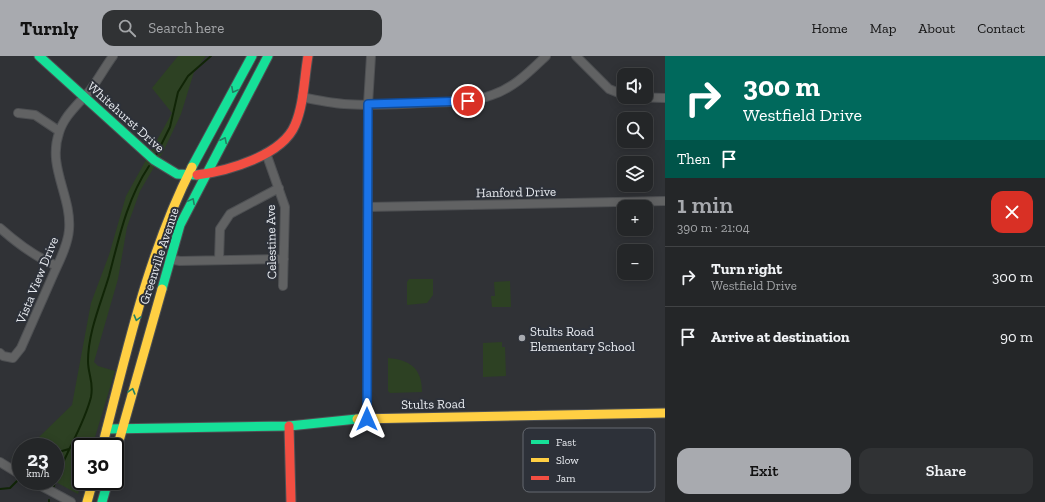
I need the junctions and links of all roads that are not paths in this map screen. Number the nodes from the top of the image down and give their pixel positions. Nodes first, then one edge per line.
1 (40, 56) edge
2 (113, 56) edge
3 (252, 56) edge
4 (268, 56) edge
5 (308, 56) edge
6 (371, 56) edge
7 (546, 56) edge
8 (576, 56) edge
9 (617, 92) edge
10 (84, 96) junction
11 (302, 97) junction
12 (653, 98) edge
13 (665, 98) edge
14 (368, 104) junction
15 (18, 113) dead end
16 (59, 131) junction
17 (266, 153) junction
18 (206, 175) junction
19 (188, 176) junction
20 (279, 188) junction
21 (665, 201) edge
22 (368, 207) junction
23 (0, 228) edge
24 (169, 258) junction
25 (284, 259) junction
26 (219, 260) junction
27 (57, 266) junction
28 (283, 286) dead end
29 (0, 353) edge
30 (665, 413) edge
31 (367, 419) junction
32 (289, 426) junction
33 (107, 429) junction
34 (122, 429) junction
35 (104, 438) edge
36 (120, 438) edge
37 (0, 462) edge
38 (12, 469) edge
39 (49, 490) edge
40 (90, 490) edge
41 (105, 490) edge
42 (71, 502) edge
43 (87, 502) edge
44 (102, 502) edge
45 (291, 502) edge

1 - 10 street, Whitehurst Drive
2 - 10 street, Vista View Drive
3 -> 19 street, Greenville Avenue
18 -> 4 street, Greenville Avenue
5 - 11 street, Whitehurst Drive
6 - 14 street
7 - 14 street
8 - 9 street
10 - 16 street, Vista View Drive
10 - 19 street, Whitehurst Drive
11 - 14 street
11 - 17 street, Whitehurst Drive
12 - 13 street
14 - 22 street
15 - 16 street
16 - 27 street, Vista View Drive
17 - 18 street, Whitehurst Drive
17 - 20 street, Celestine Ave
18 - 19 street, Whitehurst Drive
24 -> 18 street, Greenville Avenue
19 -> 33 street, Greenville Avenue
20 - 25 street, Celestine Ave
20 - 26 street
21 - 22 street, Hanford Drive
22 - 31 street
23 - 27 street
24 - 26 street
34 -> 24 street, Greenville Avenue
25 - 26 street
25 - 28 street, Celestine Ave
27 - 29 street, Vista View Drive
30 - 31 street, Stults Road
31 - 32 street, Stults Road
32 - 34 street, Stults Road
32 - 45 street
33 - 34 street, Stults Road
33 - 35 street, Greenville Avenue
34 - 36 street, Greenville Avenue
37 - 38 street
39 - 42 street
40 - 43 street
41 - 44 street

